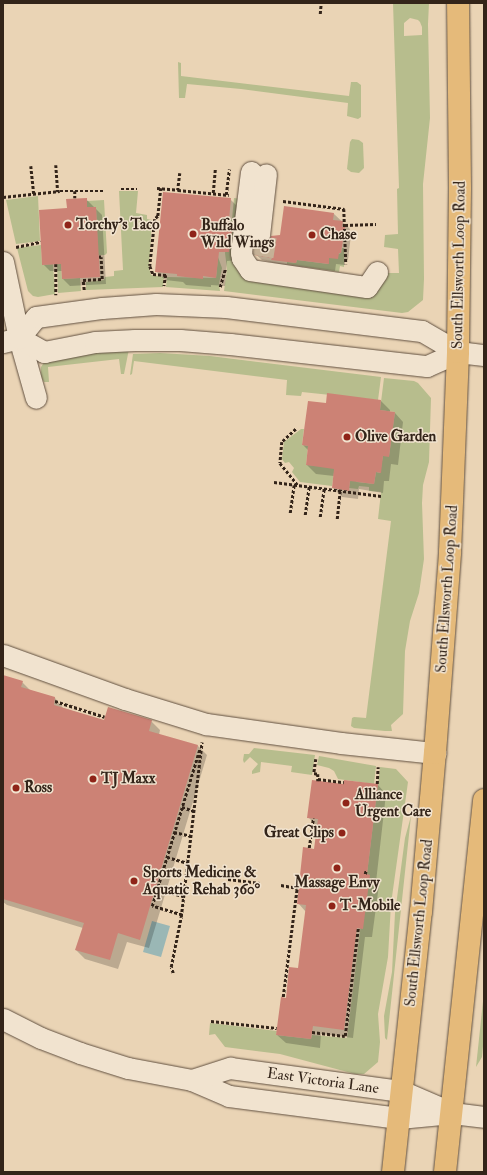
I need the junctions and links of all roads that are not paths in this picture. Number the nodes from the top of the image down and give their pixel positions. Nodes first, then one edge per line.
1 (458, 3) edge
2 (259, 235) tunnel mouth
3 (8, 254) edge
4 (377, 272) dead end
5 (11, 340) edge
6 (458, 352) junction
7 (484, 355) edge
8 (36, 398) dead end
9 (3, 655) edge
10 (435, 753) junction
11 (484, 800) edge
12 (3, 1019) edge
13 (192, 1080) junction
14 (402, 1091) junction
15 (452, 1113) junction
16 (484, 1117) edge
17 (399, 1118) junction
18 (392, 1172) edge
19 (445, 1172) edge

1 - 6 main road, South Ellsworth Loop Road
2 - 4 street
3 - 5 street
5 - 6 street
5 - 6 street
5 - 8 street
6 - 7 street
6 - 10 main road, South Ellsworth Loop Road
9 - 10 street
10 - 14 main road, South Ellsworth Loop Road
11 - 15 main road
12 - 13 street, East Victoria Lane
13 - 14 street, East Victoria Lane
13 - 17 street, East Victoria Lane
14 - 15 street, East Victoria Lane
14 - 17 main road, South Ellsworth Loop Road
15 - 16 street, East Victoria Lane
15 - 17 street, East Victoria Lane
15 - 19 main road
17 - 18 main road, South Ellsworth Loop Road

